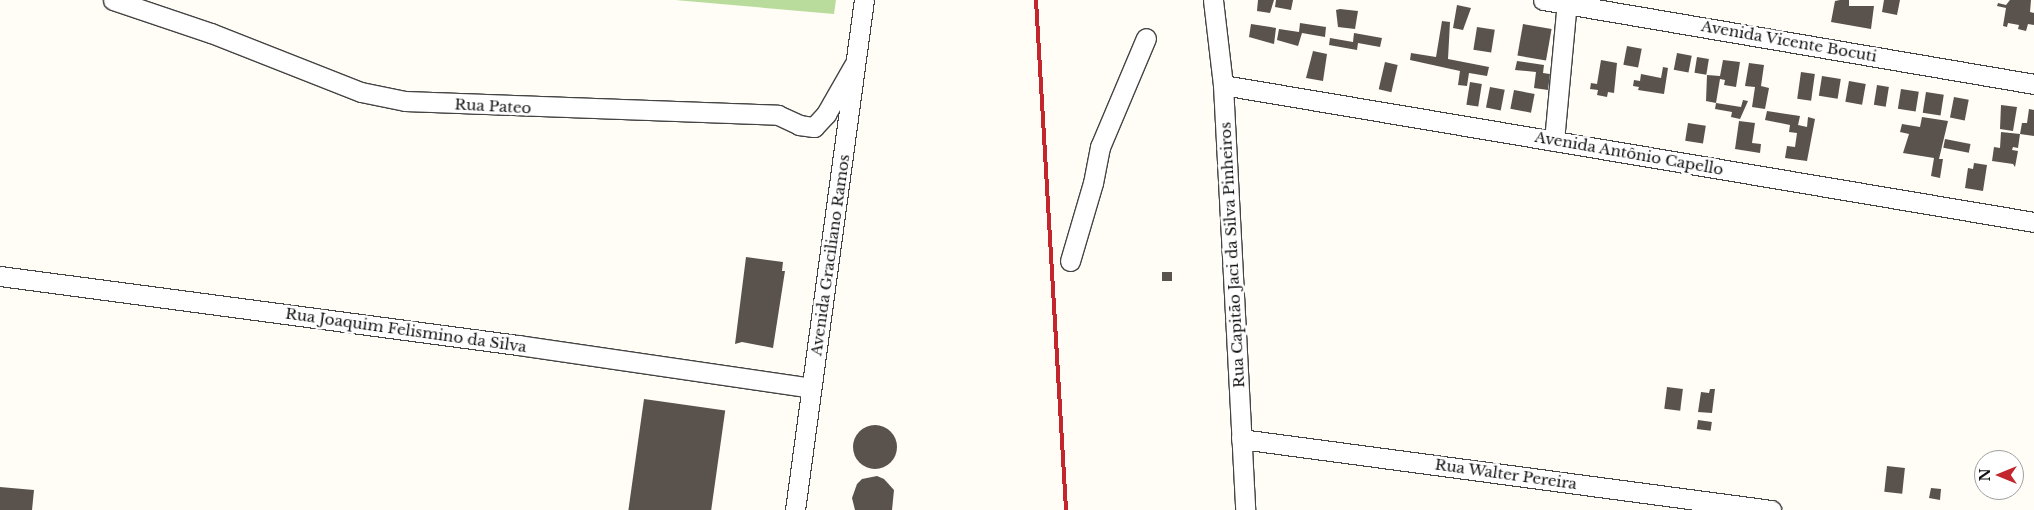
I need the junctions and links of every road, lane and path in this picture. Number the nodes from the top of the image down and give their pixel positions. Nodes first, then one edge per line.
1 (113, 0) edge
2 (864, 0) edge
3 (1212, 0) edge
4 (1543, 0) edge
5 (1567, 2) edge
6 (1146, 38) dead end
7 (854, 65) junction
8 (2034, 84) edge
9 (1223, 85) junction
10 (1554, 141) junction
11 (2034, 222) edge
12 (1070, 260) dead end
13 (0, 276) edge
14 (811, 388) junction
15 (1241, 439) junction
16 (796, 510) edge
17 (1245, 510) edge
18 (1771, 510) edge

1 - 7 street, Rua Pateo
2 - 7 street, Avenida Graciliano Ramos
3 - 9 street, Rua Capitão Jaci da Silva Pinheiros
4 - 5 street, Avenida Vicente Bocuti
5 - 8 street, Avenida Vicente Bocuti
5 - 10 street
6 - 12 street
7 - 14 street, Avenida Graciliano Ramos
9 - 10 street, Avenida Antônio Capello
9 - 15 street, Rua Capitão Jaci da Silva Pinheiros
10 - 11 street, Avenida Antônio Capello
13 - 14 street, Rua Joaquim Felismino da Silva
14 - 16 street, Avenida Graciliano Ramos
15 - 17 street, Rua Capitão Jaci da Silva Pinheiros
15 - 18 street, Rua Walter Pereira

